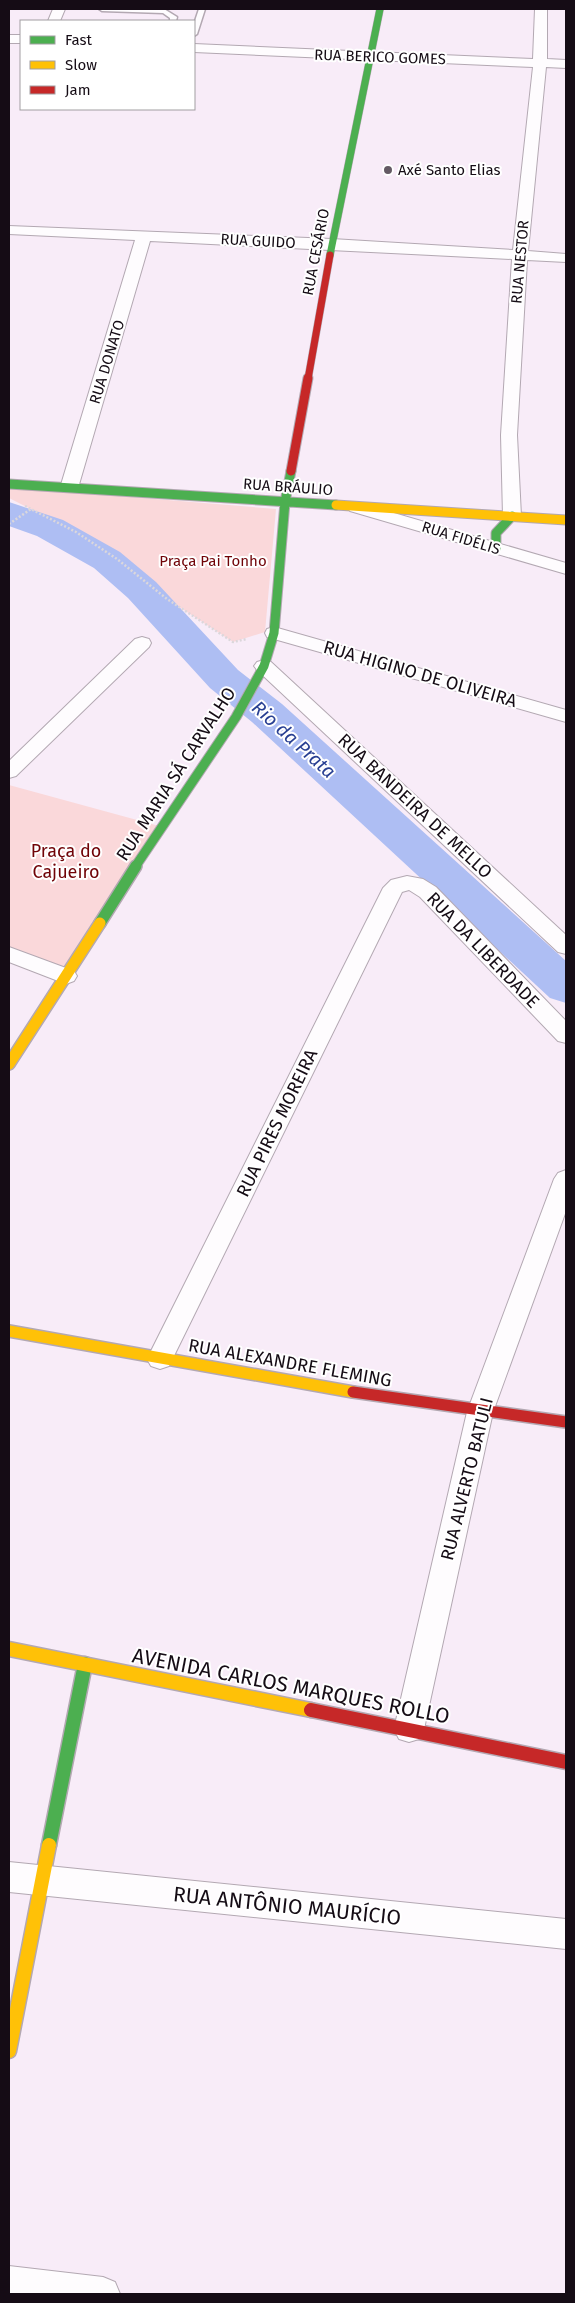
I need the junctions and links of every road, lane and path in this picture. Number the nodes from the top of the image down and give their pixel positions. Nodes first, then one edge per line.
1 (102, 9) edge
2 (202, 9) edge
3 (380, 9) edge
4 (541, 9) edge
5 (173, 20) edge
6 (195, 31) edge
7 (195, 48) edge
8 (371, 56) junction
9 (540, 63) junction
10 (566, 64) edge
11 (9, 230) edge
12 (144, 236) junction
13 (332, 244) junction
14 (520, 255) junction
15 (566, 258) edge
16 (9, 484) edge
17 (69, 488) junction
18 (285, 502) junction
19 (24, 506) dead end
20 (356, 506) junction
21 (31, 509) junction
22 (512, 516) junction
23 (566, 520) edge
24 (9, 524) edge
25 (496, 549) junction
26 (566, 568) edge
27 (274, 633) junction
28 (142, 643) dead end
29 (260, 674) junction
30 (566, 716) edge
31 (9, 772) edge
32 (394, 888) joint
33 (566, 947) edge
34 (9, 954) edge
35 (66, 976) junction
36 (566, 1035) edge
37 (9, 1064) edge
38 (566, 1179) edge
39 (9, 1332) edge
40 (160, 1359) junction
41 (480, 1412) junction
42 (566, 1422) edge
43 (9, 1649) edge
44 (85, 1664) junction
45 (409, 1729) junction
46 (566, 1762) edge
47 (9, 1877) edge
48 (42, 1881) junction
49 (566, 1934) edge
50 (9, 2051) edge
51 (9, 2284) edge
52 (103, 2294) edge

1 - 5 lane
2 - 6 lane
3 - 8 street, RUA CESÁRIO
4 - 9 street, RUA NESTOR
7 - 8 street, RUA BERICO GOMES
8 - 9 street, RUA BERICO GOMES
8 - 13 street, RUA CESÁRIO
9 - 10 street, RUA BERICO GOMES
9 - 14 street, RUA NESTOR
11 - 12 street, RUA GUIDO
12 - 13 street, RUA GUIDO
12 - 17 street, RUA DONATO
13 - 14 street, RUA GUIDO
13 - 18 street, RUA CESÁRIO
14 - 15 street, RUA GUIDO
14 - 22 street, RUA NESTOR
16 - 17 street, RUA BRÁULIO
17 - 18 street, RUA BRÁULIO
18 - 20 street, RUA BRÁULIO
18 - 27 street, RUA MARIA SÁ CARVALHO
19 - 21 path
20 - 22 street, RUA BRÁULIO
20 - 25 street, RUA FIDÉLIS
21 - 24 path
21 - 27 path
22 - 23 street, RUA BRÁULIO
22 - 25 street
25 - 26 street, RUA FIDÉLIS
27 - 29 street, RUA MARIA SÁ CARVALHO
27 - 30 street, RUA HIGINO DE OLIVEIRA
28 - 31 street
29 - 33 street, RUA BANDEIRA DE MELLO
29 - 35 street, RUA MARIA SÁ CARVALHO
32 - 36 street, RUA DA LIBERDADE
32 - 40 street, RUA PIRES MOREIRA
34 - 35 street
35 - 37 street, RUA MARIA SÁ CARVALHO
38 - 41 street, RUA ALVERTO BATULI
39 - 40 street, RUA ALEXANDRE FLEMING
40 - 41 street, RUA ALEXANDRE FLEMING
41 - 42 street, RUA ALEXANDRE FLEMING
41 - 45 street, RUA ALVERTO BATULI
43 - 44 street, AVENIDA CARLOS MARQUES ROLLO
44 - 45 street, AVENIDA CARLOS MARQUES ROLLO
44 - 48 street
45 - 46 street, AVENIDA CARLOS MARQUES ROLLO
47 - 48 street, RUA ANTÔNIO MAURÍCIO
48 - 49 street, RUA ANTÔNIO MAURÍCIO
48 - 50 street
51 - 52 street

